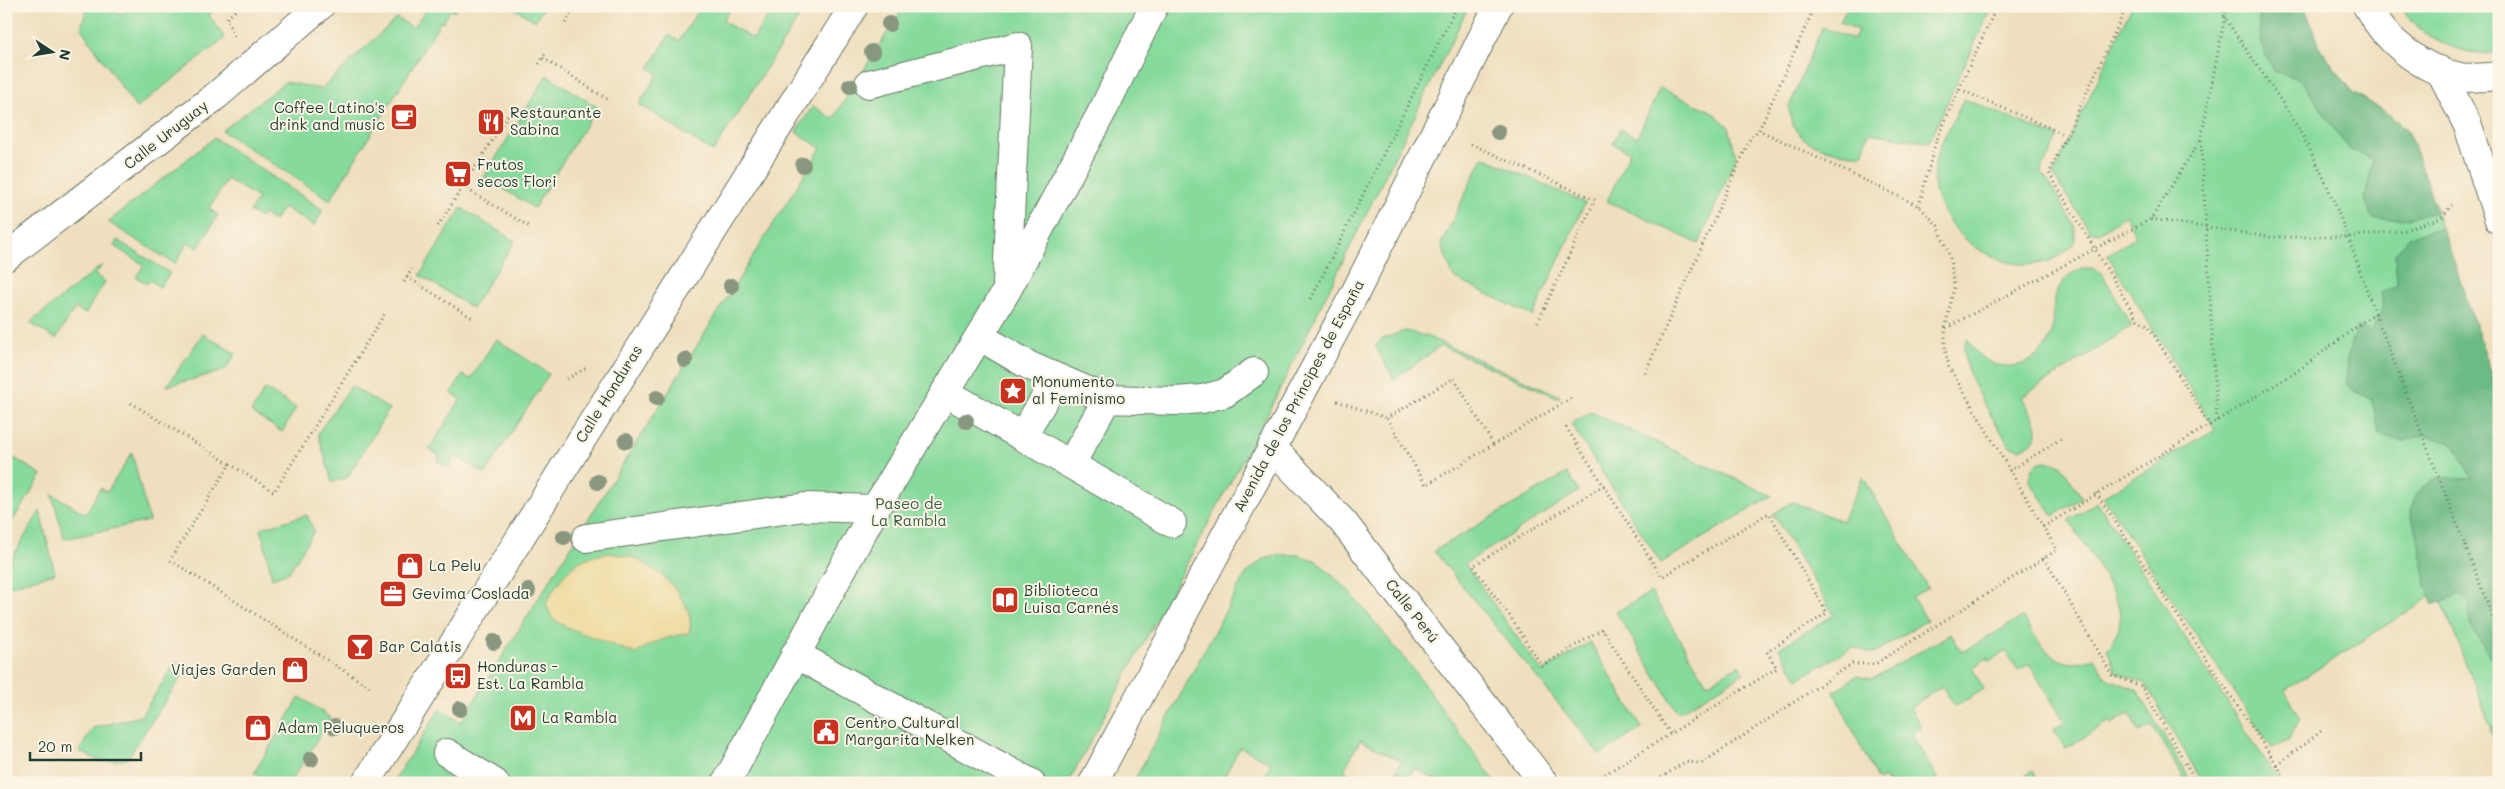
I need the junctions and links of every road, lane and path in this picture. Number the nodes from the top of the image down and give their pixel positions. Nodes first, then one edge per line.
1 (320, 6) edge
2 (576, 6) edge
3 (854, 6) edge
4 (1154, 6) edge
5 (1498, 6) edge
6 (1815, 6) edge
7 (1997, 6) edge
8 (2127, 6) edge
9 (2221, 6) edge
10 (2227, 6) edge
11 (2367, 6) edge
12 (2225, 18) junction
13 (565, 23) dead end
14 (546, 52) dead end
15 (543, 58) junction
16 (539, 64) dead end
17 (2440, 70) junction
18 (2499, 76) edge
19 (869, 84) dead end
20 (1959, 89) junction
21 (610, 100) dead end
22 (512, 108) dead end
23 (1759, 130) junction
24 (2066, 135) junction
25 (2201, 139) junction
26 (1471, 144) dead end
27 (463, 187) junction
28 (2452, 205) dead end
29 (1919, 206) junction
30 (2150, 219) junction
31 (2499, 220) edge
32 (438, 226) dead end
33 (530, 227) dead end
34 (2206, 227) junction
35 (2348, 236) junction
36 (2095, 248) junction
37 (6, 257) edge
38 (412, 269) dead end
39 (407, 277) junction
40 (404, 282) dead end
41 (1007, 290) junction
42 (385, 312) dead end
43 (2375, 313) junction
44 (474, 319) dead end
45 (1537, 324) dead end
46 (1945, 329) junction
47 (979, 336) junction
48 (1254, 372) dead end
49 (1646, 373) dead end
50 (1057, 379) junction
51 (945, 392) junction
52 (1573, 397) dead end
53 (1107, 400) junction
54 (1336, 401) dead end
55 (131, 403) dead end
56 (1387, 418) junction
57 (2217, 421) junction
58 (2210, 426) junction
59 (1566, 427) dead end
60 (1022, 436) junction
61 (2061, 439) dead end
62 (1494, 444) junction
63 (1272, 447) junction
64 (230, 464) junction
65 (1071, 464) junction
66 (2009, 471) junction
67 (1604, 485) junction
68 (2096, 493) junction
69 (875, 509) junction
70 (1172, 523) dead end
71 (2043, 527) junction
72 (586, 538) dead end
73 (2044, 558) junction
74 (2499, 633) edge
75 (795, 654) junction
76 (371, 688) dead end
77 (2324, 729) dead end
78 (1670, 735) junction
79 (447, 753) dead end
80 (2277, 765) junction
81 (1602, 776) dead end
82 (366, 783) edge
83 (496, 783) edge
84 (726, 783) edge
85 (1031, 783) edge
86 (1093, 783) edge
87 (1544, 783) edge
88 (1653, 783) edge
89 (2196, 783) edge
90 (2287, 783) edge

1 - 37 street, Calle Uruguay
2 - 13 path
3 - 82 street, Calle Honduras
4 - 41 street
5 - 63 street, Avenida de los Príncipes de España
6 - 23 path
7 - 20 path
8 - 24 path
9 - 12 path
10 - 12 path
11 - 17 street
12 - 25 path
12 - 35 path
14 - 15 path
15 - 16 path
15 - 21 path
17 - 18 street
17 - 31 street
19 - 41 street
20 - 24 path
20 - 29 path
22 - 27 path
23 - 29 path
23 - 49 path
24 - 36 path
25 - 30 path
25 - 34 path
26 - 45 path
27 - 32 path
27 - 33 path
28 - 35 path
29 - 46 path
30 - 34 path
30 - 36 path
34 - 35 path
34 - 57 path
35 - 43 path
36 - 46 path
36 - 58 path
38 - 39 path
39 - 40 path
39 - 44 path
41 - 47 street
42 - 64 path
43 - 57 path
43 - 74 path
46 - 66 path
47 - 50 street
47 - 51 street
48 - 53 street
50 - 53 street
50 - 60 street
51 - 60 street
51 - 69 street
52 - 62 path
53 - 65 street
54 - 56 path
55 - 64 path
56 - 62 path
56 - 62 path
57 - 58 path
58 - 68 path
59 - 67 path
60 - 65 street
61 - 66 path
63 - 86 street, Avenida de los Príncipes de España
63 - 87 street, Calle Perú
64 - 76 path
65 - 70 street
66 - 71 path
67 - 78 path
67 - 78 path
68 - 71 path
68 - 80 path
69 - 72 street
69 - 75 street
71 - 73 path
73 - 88 path
73 - 89 path
75 - 84 street
75 - 85 street
77 - 80 path
78 - 81 path
79 - 83 street
80 - 90 path

